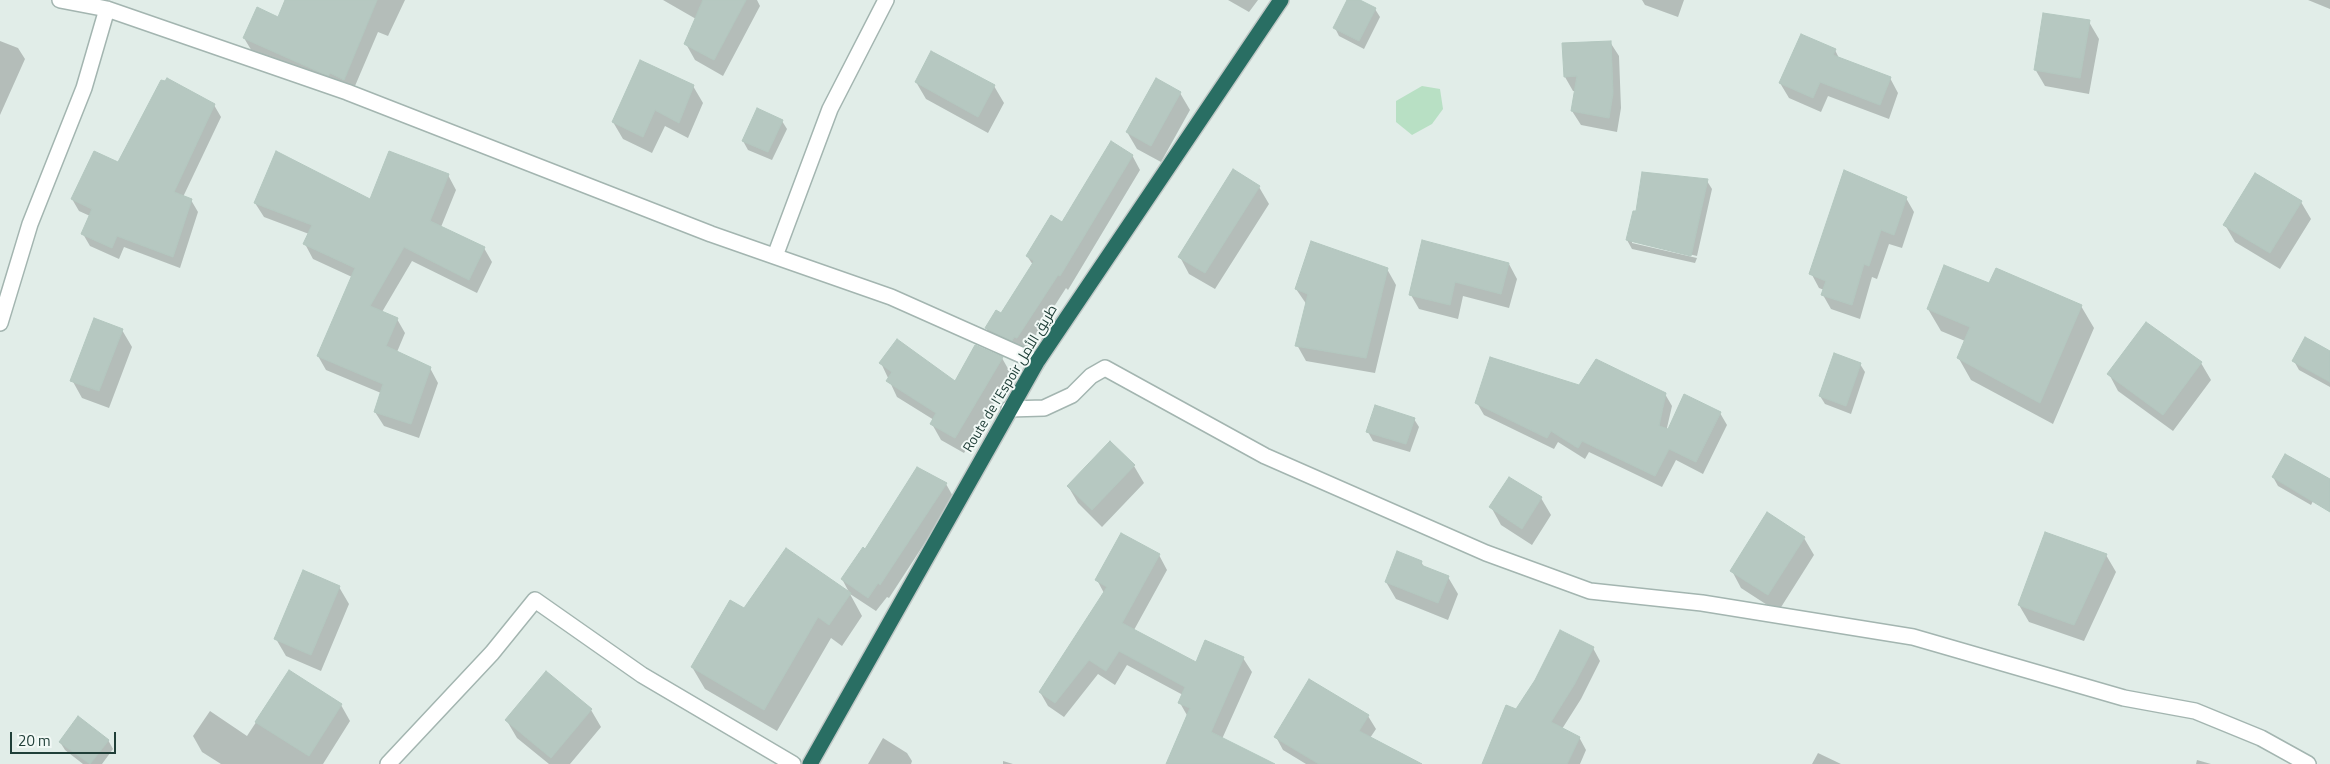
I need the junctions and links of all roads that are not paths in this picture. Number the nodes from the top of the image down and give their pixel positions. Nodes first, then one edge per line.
1 (60, 0) edge
2 (886, 0) edge
3 (1281, 0) edge
4 (107, 9) junction
5 (775, 256) junction
6 (0, 323) edge
7 (1037, 362) junction
8 (1009, 409) junction
9 (388, 764) edge
10 (793, 764) edge
11 (810, 764) edge
12 (2308, 764) edge

1 - 4 street
2 - 5 street
3 - 7 highway, Route de l’Espoir طريق الأمل
4 - 5 street
4 - 6 street
5 - 7 street
7 - 8 highway, Route de l’Espoir طريق الأمل
8 - 11 highway, Route de l’Espoir طريق الأمل
8 - 12 street
9 - 10 street

